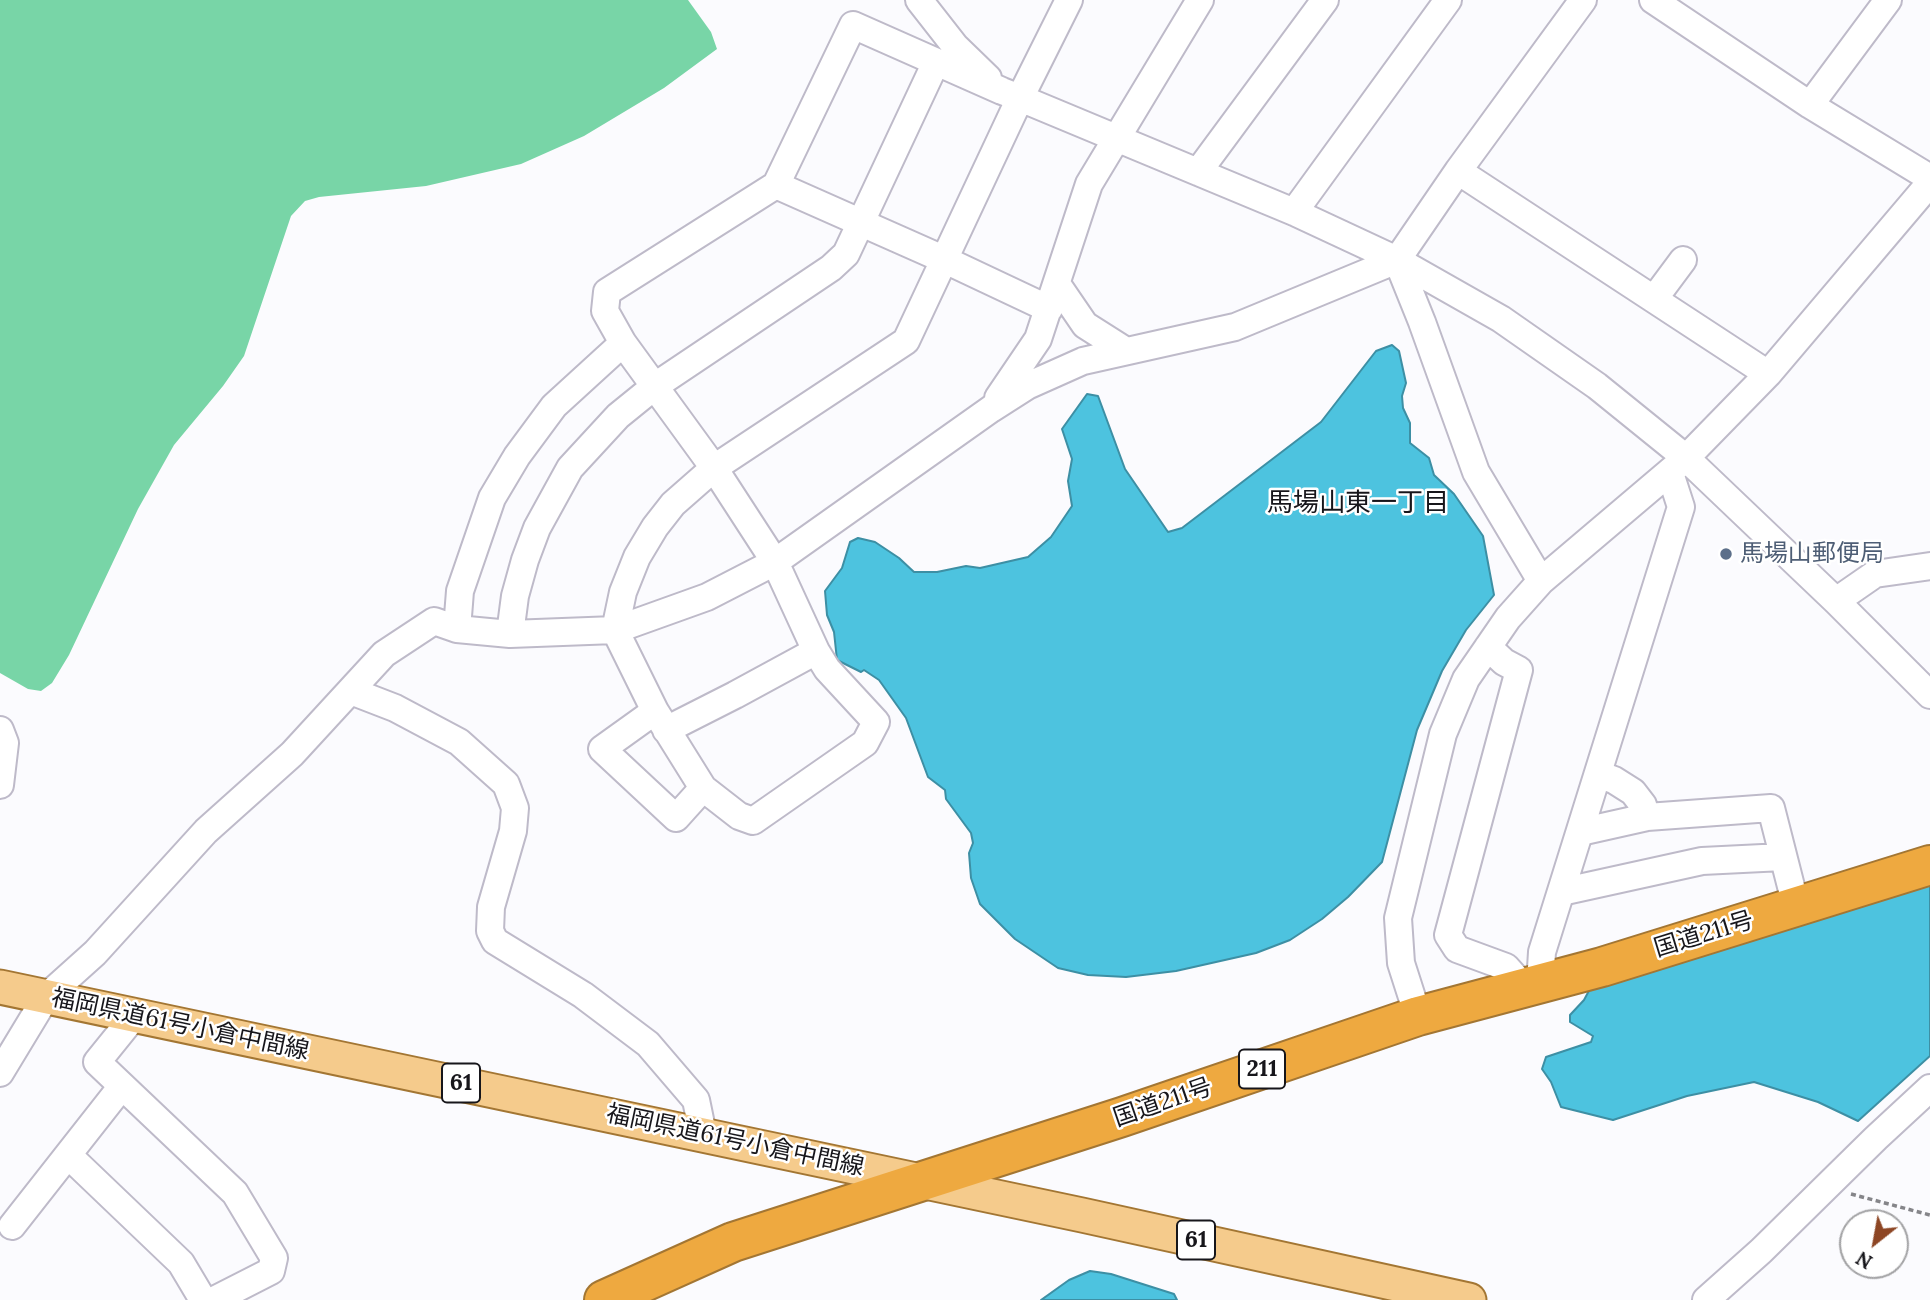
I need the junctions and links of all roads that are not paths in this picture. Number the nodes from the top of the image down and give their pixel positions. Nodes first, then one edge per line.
1 (919, 0) edge
2 (1069, 0) edge
3 (1200, 0) edge
4 (1325, 0) edge
5 (1448, 0) edge
6 (1583, 0) edge
7 (1653, 0) edge
8 (1888, 0) edge
9 (936, 62) junction
10 (1011, 94) junction
11 (1810, 104) junction
12 (1115, 138) junction
13 (1458, 171) junction
14 (1198, 172) junction
15 (1930, 181) edge
16 (776, 186) junction
17 (1294, 212) junction
18 (861, 223) junction
19 (943, 259) junction
20 (1397, 260) junction
21 (1683, 260) dead end
22 (1057, 284) junction
23 (1654, 299) junction
24 (1049, 309) junction
25 (623, 343) junction
26 (1126, 351) junction
27 (1768, 374) junction
28 (655, 386) junction
29 (990, 409) junction
30 (1678, 466) junction
31 (714, 468) junction
32 (775, 562) junction
33 (1930, 566) edge
34 (1542, 581) junction
35 (1836, 601) junction
36 (457, 629) junction
37 (615, 630) junction
38 (510, 634) junction
39 (1488, 647) junction
40 (816, 651) junction
41 (1925, 684) edge
42 (351, 691) junction
43 (661, 720) junction
44 (0, 730) edge
45 (1598, 774) junction
46 (0, 785) edge
47 (703, 788) junction
48 (1647, 817) junction
49 (1580, 832) junction
50 (1783, 857) junction
51 (1930, 865) edge
52 (1561, 892) junction
53 (1797, 906) junction
54 (1533, 986) junction
55 (0, 987) edge
56 (46, 997) junction
57 (135, 1016) junction
58 (1418, 1016) junction
59 (0, 1073) edge
60 (122, 1086) junction
61 (1930, 1088) edge
62 (703, 1134) junction
63 (68, 1156) junction
64 (922, 1181) junction
65 (12, 1226) dead end
66 (203, 1300) edge
67 (214, 1300) edge
68 (604, 1300) edge
69 (1469, 1300) edge
70 (1706, 1300) edge

1 - 10 street
2 - 10 street
3 - 12 street
4 - 14 street
5 - 17 street
6 - 13 street
7 - 11 street
8 - 11 street
9 - 10 street
9 - 16 street
9 - 18 street
10 - 12 street
10 - 19 street
11 - 15 street
12 - 14 street
12 - 22 street
13 - 20 street
13 - 23 street
14 - 17 street
15 - 27 street
16 - 18 street
16 - 25 street
17 - 20 street
18 - 19 street
18 - 28 street
19 - 24 street
19 - 31 street
20 - 26 street
20 - 30 street
20 - 34 street
21 - 23 street
22 - 24 street
22 - 26 street
23 - 27 street
24 - 29 street
25 - 28 street
25 - 36 street
26 - 29 street
27 - 30 street
28 - 31 street
28 - 38 street
29 - 32 street
30 - 34 street
30 - 35 street
30 - 45 street
31 - 32 street
31 - 37 street
32 - 37 street
32 - 40 street
33 - 35 street
34 - 39 street
35 - 41 street
36 - 38 street
36 - 42 street
37 - 38 street
37 - 43 street
39 - 54 street
39 - 58 street
40 - 43 street
40 - 47 street
42 - 56 street
42 - 62 street
43 - 47 street
43 - 47 street
44 - 46 street
45 - 48 street
45 - 49 street
48 - 49 street
48 - 50 street
49 - 52 street
50 - 52 street
50 - 53 street
51 - 53 highway, 国道211号 / 211
52 - 54 street
53 - 54 highway, 国道211号 / 211
54 - 58 highway, 国道211号 / 211
55 - 56 main road, 福岡県道61号小倉中間線 / 61
56 - 57 main road, 福岡県道61号小倉中間線 / 61
56 - 59 street
57 - 60 street
57 - 62 main road, 福岡県道61号小倉中間線 / 61
58 - 64 highway, 国道211号 / 211
60 - 63 street
60 - 67 street
61 - 70 street
62 - 64 main road, 福岡県道61号小倉中間線 / 61
63 - 65 street
63 - 66 street
64 - 68 highway, 国道211号 / 211
64 - 69 main road, 福岡県道61号小倉中間線 / 61

